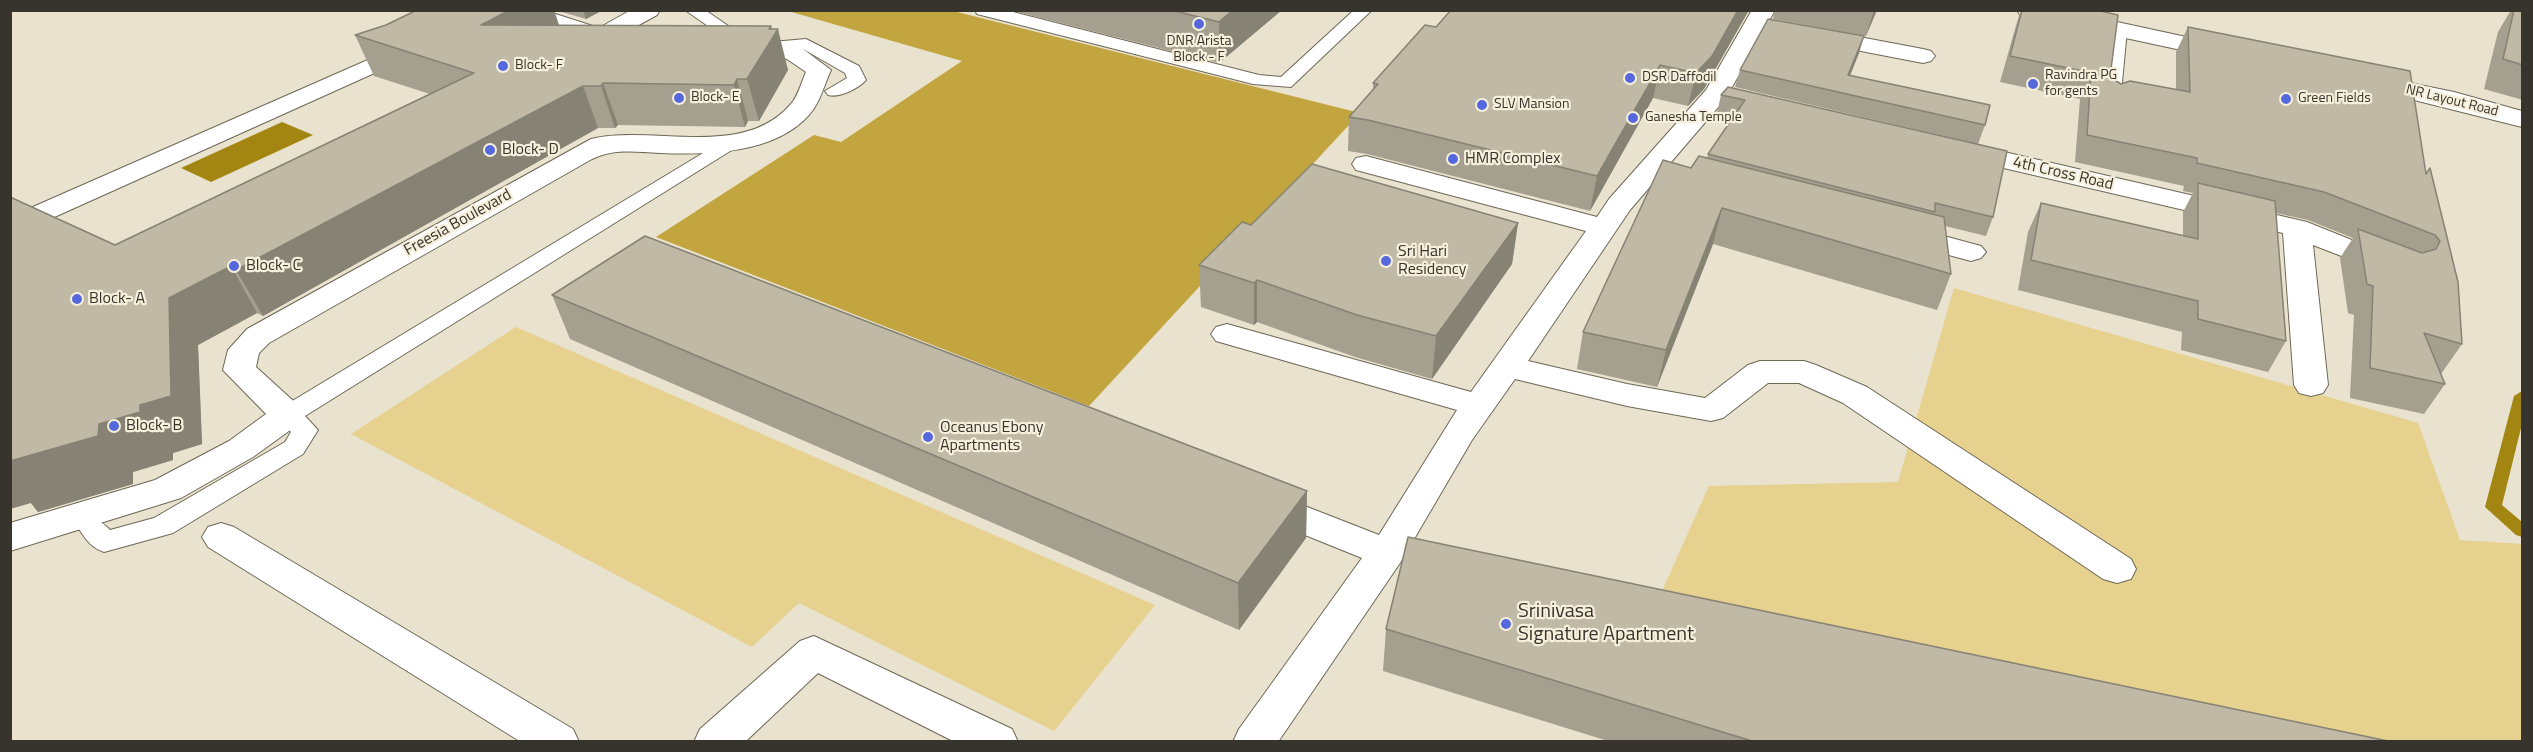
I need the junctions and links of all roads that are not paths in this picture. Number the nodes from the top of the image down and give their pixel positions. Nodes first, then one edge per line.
1 (518, 10) edge
2 (693, 10) edge
3 (983, 10) edge
4 (1364, 10) edge
5 (2028, 10) edge
6 (1775, 24) edge
7 (640, 25) edge
8 (2119, 30) junction
9 (437, 36) edge
10 (734, 36) junction
11 (688, 40) edge
12 (772, 47) junction
13 (1923, 56) dead end
14 (2245, 56) edge
15 (2346, 77) edge
16 (834, 91) dead end
17 (2111, 103) edge
18 (2523, 119) edge
19 (728, 144) junction
20 (1938, 144) edge
21 (1366, 164) dead end
22 (1603, 227) junction
23 (10, 228) edge
24 (1880, 228) edge
25 (2297, 228) junction
26 (1971, 252) dead end
27 (2404, 271) edge
28 (1227, 334) dead end
29 (1507, 366) junction
30 (2311, 386) dead end
31 (1478, 405) junction
32 (288, 415) junction
33 (1235, 493) edge
34 (93, 529) dead end
35 (10, 537) edge
36 (221, 537) dead end
37 (1387, 553) junction
38 (2117, 569) dead end
39 (558, 741) edge
40 (715, 741) edge
41 (997, 741) edge
42 (1254, 741) edge

1 - 7 street
2 - 10 lane
3 - 4 lane
5 - 8 street
6 - 13 street
6 - 22 street
8 - 14 street
8 - 17 lane
9 - 23 street
10 - 11 street, Freesia Boulevard
10 - 12 street, Freesia Boulevard
12 - 16 lane
12 - 19 street, Freesia Boulevard
15 - 18 street, NR Layout Road
19 - 32 lane
19 - 32 street, Freesia Boulevard
20 - 25 street, 4th Cross Road
21 - 22 street
22 - 29 street
24 - 26 street
25 - 27 street, 4th Cross Road
25 - 30 street
28 - 31 street
29 - 31 street
29 - 38 street
31 - 37 street
32 - 34 lane
32 - 35 street
33 - 37 street
36 - 39 street
37 - 42 street
40 - 41 street

